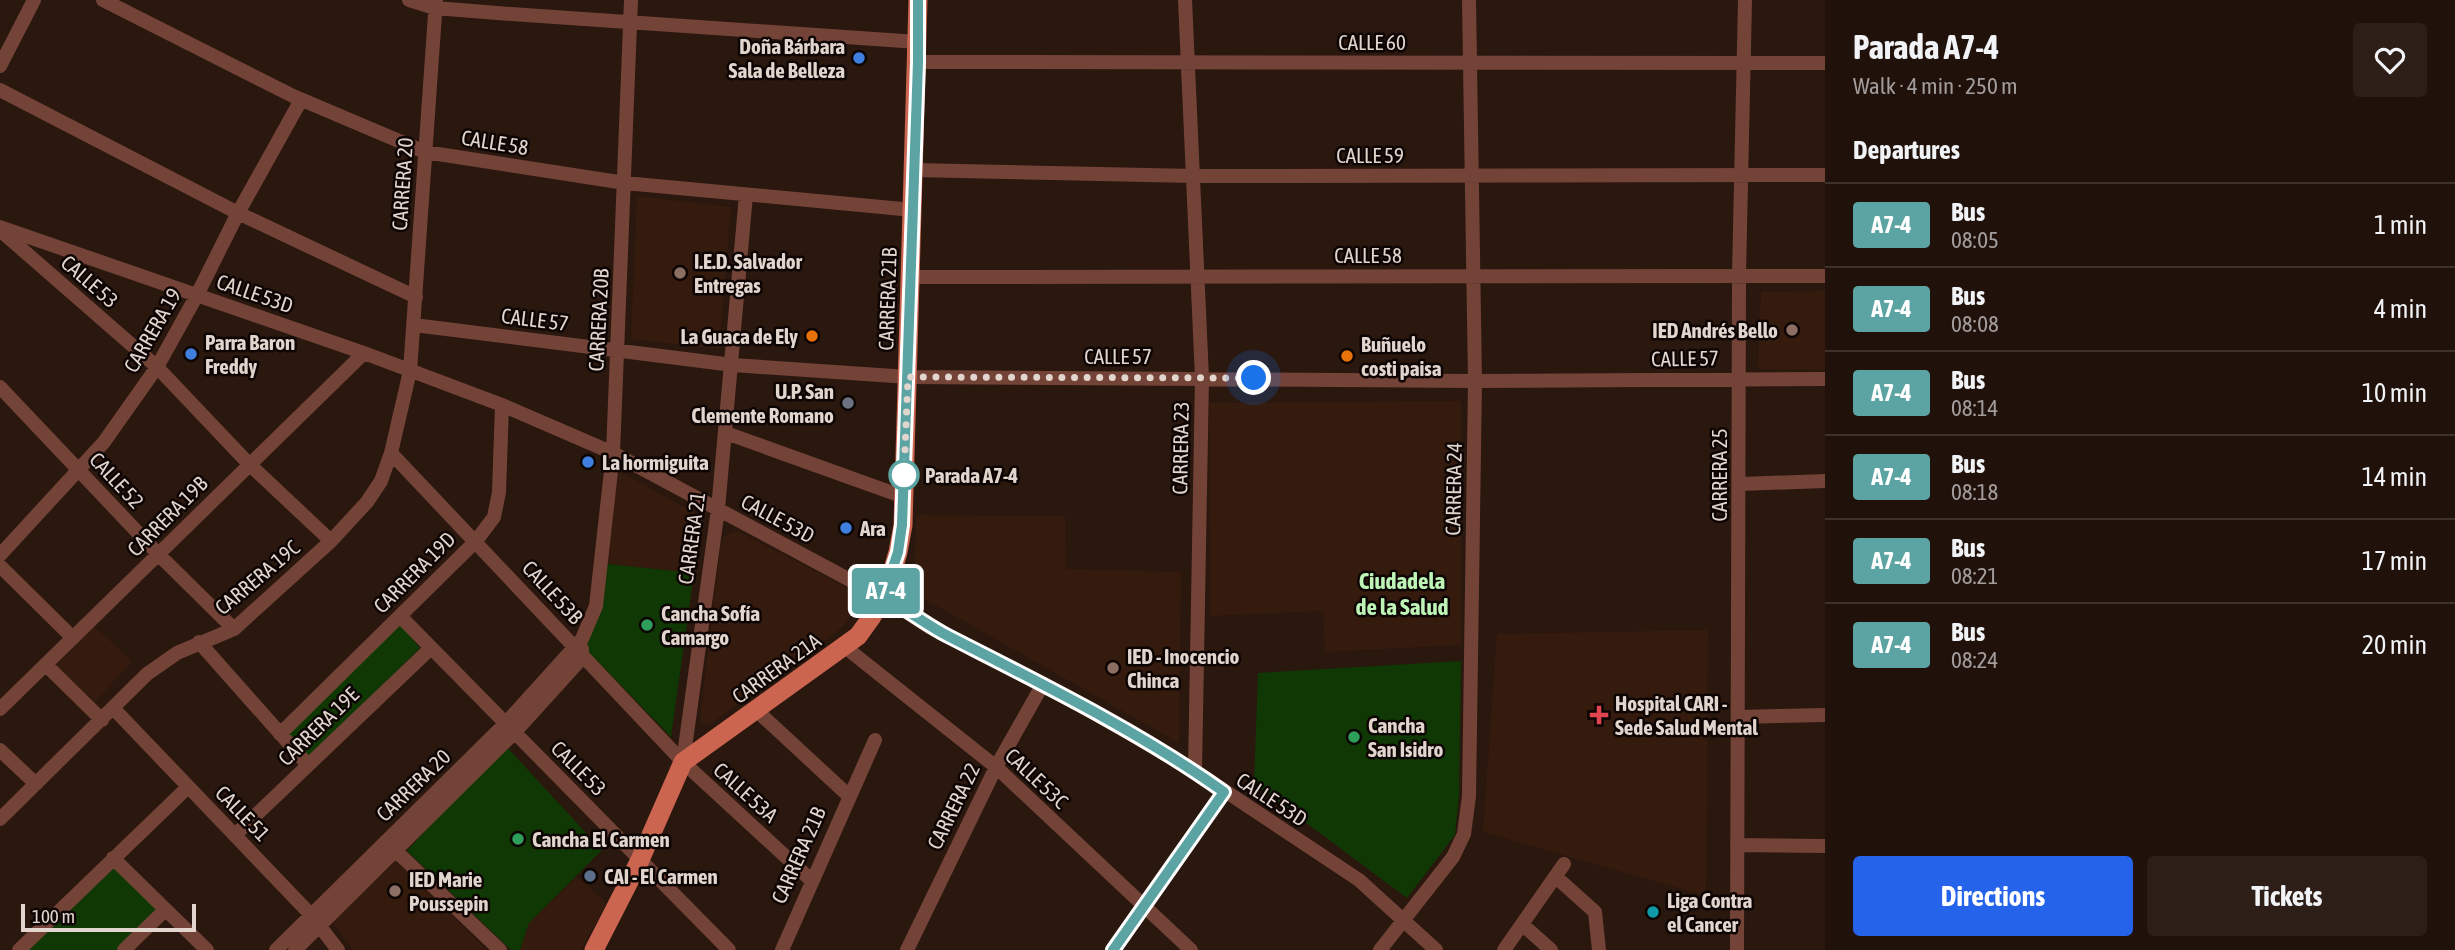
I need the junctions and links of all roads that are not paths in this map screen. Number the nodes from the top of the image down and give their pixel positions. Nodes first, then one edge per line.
1 (34, 0) edge
2 (103, 0) edge
3 (409, 0) edge
4 (631, 0) edge
5 (918, 0) edge
6 (1185, 0) edge
7 (1469, 0) edge
8 (1745, 0) edge
9 (436, 4) edge
10 (498, 7) edge
11 (631, 21) junction
12 (918, 52) junction
13 (1743, 61) junction
14 (1189, 63) junction
15 (1825, 63) edge
16 (1469, 64) junction
17 (0, 66) edge
18 (0, 90) edge
19 (301, 100) junction
20 (425, 152) junction
21 (914, 170) junction
22 (1825, 175) edge
23 (1194, 176) junction
24 (1470, 176) junction
25 (1742, 176) junction
26 (625, 183) junction
27 (746, 195) junction
28 (913, 210) junction
29 (238, 213) junction
30 (0, 228) edge
31 (1739, 275) junction
32 (1474, 276) junction
33 (1825, 276) edge
34 (911, 277) junction
35 (1198, 277) junction
36 (197, 295) junction
37 (416, 296) junction
38 (414, 325) junction
39 (617, 351) junction
40 (364, 353) junction
41 (733, 365) junction
42 (156, 367) junction
43 (410, 371) junction
44 (908, 377) junction
45 (1202, 378) junction
46 (1740, 379) junction
47 (1825, 379) edge
48 (1475, 381) junction
49 (0, 387) edge
50 (502, 405) junction
51 (726, 433) junction
52 (391, 453) junction
53 (613, 453) junction
54 (249, 464) junction
55 (78, 469) junction
56 (1825, 481) edge
57 (1740, 484) junction
58 (904, 497) junction
59 (718, 509) junction
60 (331, 541) junction
61 (475, 541) junction
62 (0, 555) edge
63 (159, 555) junction
64 (0, 566) edge
65 (883, 598) junction
66 (400, 616) junction
67 (234, 629) junction
68 (73, 638) junction
69 (199, 642) junction
70 (845, 647) junction
71 (431, 648) junction
72 (580, 648) junction
73 (46, 665) junction
74 (1044, 684) junction
75 (0, 709) edge
76 (114, 709) junction
77 (756, 710) junction
78 (1825, 715) edge
79 (1739, 717) junction
80 (102, 720) junction
81 (510, 728) junction
82 (280, 734) junction
83 (875, 740) dead end
84 (0, 750) edge
85 (683, 762) junction
86 (308, 765) junction
87 (996, 767) junction
88 (1195, 771) junction
89 (36, 784) junction
90 (188, 787) junction
91 (1224, 792) junction
92 (849, 796) junction
93 (0, 819) edge
94 (235, 835) junction
95 (1737, 845) junction
96 (1825, 846) edge
97 (396, 851) junction
98 (113, 858) junction
99 (640, 860) junction
100 (1564, 864) dead end
101 (1556, 877) junction
102 (811, 880) junction
103 (1143, 906) junction
104 (165, 910) junction
105 (1404, 919) junction
106 (316, 921) junction
107 (1524, 925) junction
108 (909, 949) edge
109 (19, 950) edge
110 (124, 950) edge
111 (207, 950) edge
112 (276, 950) edge
113 (295, 950) edge
114 (338, 950) edge
115 (500, 950) edge
116 (594, 950) edge
117 (729, 950) edge
118 (782, 950) edge
119 (1114, 950) edge
120 (1191, 950) edge
121 (1380, 950) edge
122 (1436, 950) edge
123 (1504, 950) edge
124 (1551, 950) edge
125 (1599, 950) edge
126 (1737, 950) edge

1 - 17 street
2 - 19 street, CALLE 58
3 - 9 street, CALLE 60
4 - 11 street, CARRERA 20B
5 - 12 main road, CARRERA 21B
6 - 14 street, CARRERA 23
7 - 16 street, CARRERA 24
8 - 13 street, CARRERA 25
9 - 10 street, CALLE 60
9 - 20 street, CARRERA 20
10 - 11 street, CALLE 60
11 - 12 street, CALLE 60
11 - 26 street, CARRERA 20B
12 - 14 street, CALLE 60
12 - 21 main road, CARRERA 21B
13 - 15 street, CALLE 60
13 - 16 street, CALLE 60
13 - 25 street, CARRERA 25
14 - 16 street, CALLE 60
14 - 23 street, CARRERA 23
16 - 24 street, CARRERA 24
18 - 29 street
19 - 20 street, CALLE 58
19 - 29 street, CARRERA 19
20 - 26 street, CALLE 58
20 - 37 street, CARRERA 20
21 - 23 street, CALLE 59
21 - 28 main road, CARRERA 21B
22 - 25 street, CALLE 59
23 - 24 street, CALLE 59
23 - 35 street, CARRERA 23
24 - 25 street, CALLE 59
24 - 32 street, CARRERA 24
25 - 31 street, CARRERA 25
26 - 27 street, CALLE 58
26 - 39 street, CARRERA 20B
27 - 28 street, CALLE 58
27 - 41 street, CARRERA 21
28 - 34 main road, CARRERA 21B
29 - 36 street, CARRERA 19
29 - 37 street
30 - 36 street, CALLE 53D
30 - 42 street, CALLE 53
31 - 32 street, CALLE 58
31 - 33 street, CALLE 58
31 - 46 street, CARRERA 25
32 - 35 street, CALLE 58
32 - 48 street, CARRERA 24
34 - 35 street, CALLE 58
34 - 44 main road, CARRERA 21B
35 - 45 street, CARRERA 23
36 - 40 street, CALLE 53D
36 - 42 street, CARRERA 19
37 - 38 street, CARRERA 20
38 - 39 street, CALLE 57
38 - 43 street, CARRERA 20
39 - 41 street, CALLE 57
39 - 53 street, CARRERA 20B
40 - 43 street, CALLE 53D
40 - 54 street, CARRERA 19B
41 - 44 street, CALLE 57
41 - 51 street, CARRERA 21
42 - 54 street, CALLE 53
42 - 55 street, CARRERA 19
43 - 50 street, CALLE 53D
43 - 52 street, CARRERA 19C
44 - 45 street, CALLE 57
44 - 58 main road, CARRERA 21B
45 - 48 street, CALLE 57
45 - 88 street, CARRERA 23
46 - 47 street, CALLE 57
46 - 48 street, CALLE 57
46 - 57 street, CARRERA 25
48 - 105 street, CARRERA 24
49 - 55 street, CALLE 52
50 - 53 street, CALLE 53D
50 - 61 street, CARRERA 19D
51 - 58 street
51 - 59 street, CARRERA 21
52 - 60 street, CARRERA 19C
52 - 61 street, CALLE 53B
53 - 59 street, CALLE 53D
53 - 72 street, CARRERA 20B
54 - 60 street, CALLE 53
54 - 63 street, CARRERA 19B
55 - 62 street, CARRERA 19
55 - 63 street, CALLE 52
56 - 57 street
57 - 79 street, CARRERA 25
58 - 65 main road, CARRERA 21B
59 - 65 street, CALLE 53D
59 - 85 street, CARRERA 21
60 - 67 street, CARRERA 19C
61 - 66 street, CARRERA 19D
61 - 72 street, CALLE 53B
63 - 67 street, CALLE 52
63 - 68 street, CARRERA 19B
64 - 68 street
65 - 70 main road, CARRERA 21A
65 - 74 street, CALLE 53D
66 - 71 street, CALLE 53
66 - 82 street, CARRERA 19D
67 - 69 street, CARRERA 19C
68 - 73 street, CARRERA 19B
69 - 76 street, CARRERA 19C
69 - 82 street
70 - 77 main road, CARRERA 21A
70 - 87 street, CALLE 53C
71 - 81 street, CALLE 53
71 - 86 street, CARRERA 19E
72 - 81 street, CARRERA 20
72 - 85 street, CALLE 53B
73 - 75 street, CARRERA 19B
73 - 80 street
74 - 87 street, CARRERA 22
74 - 88 street, CALLE 53D
76 - 80 street, CARRERA 19C
76 - 90 street, CALLE 51
77 - 85 main road, CARRERA 21A
77 - 92 street
78 - 79 street
79 - 95 street, CARRERA 25
80 - 89 street, CARRERA 19C
81 - 97 street, CARRERA 20
81 - 99 street, CALLE 53
81 - 106 street, CARRERA 20
82 - 86 street
83 - 92 street, CARRERA 21B
84 - 89 street
85 - 99 main road, CARRERA 21
85 - 102 street, CALLE 53A
86 - 94 street, CARRERA 19E
87 - 103 street, CALLE 53C
87 - 108 street, CARRERA 22
88 - 91 street, CALLE 53D
89 - 93 street, CARRERA 19C
90 - 94 street, CALLE 51
90 - 98 street
91 - 103 street
91 - 105 street, CALLE 53D
92 - 102 street, CARRERA 21B
94 - 106 street, CALLE 51
95 - 96 street
95 - 126 street, CARRERA 25
97 - 106 street, CARRERA 20
97 - 115 street
98 - 104 street
98 - 109 street
99 - 116 main road, CARRERA 21
99 - 117 street, CALLE 53
100 - 101 street
101 - 107 street
101 - 125 street
102 - 118 street, CARRERA 21B
103 - 119 street
103 - 120 street, CALLE 53C
104 - 110 street
104 - 111 street
105 - 121 street, CARRERA 24
105 - 122 street, CALLE 53D
106 - 112 street, CARRERA 20
106 - 113 street, CARRERA 20
106 - 114 street, CALLE 51
107 - 123 street
107 - 124 street

